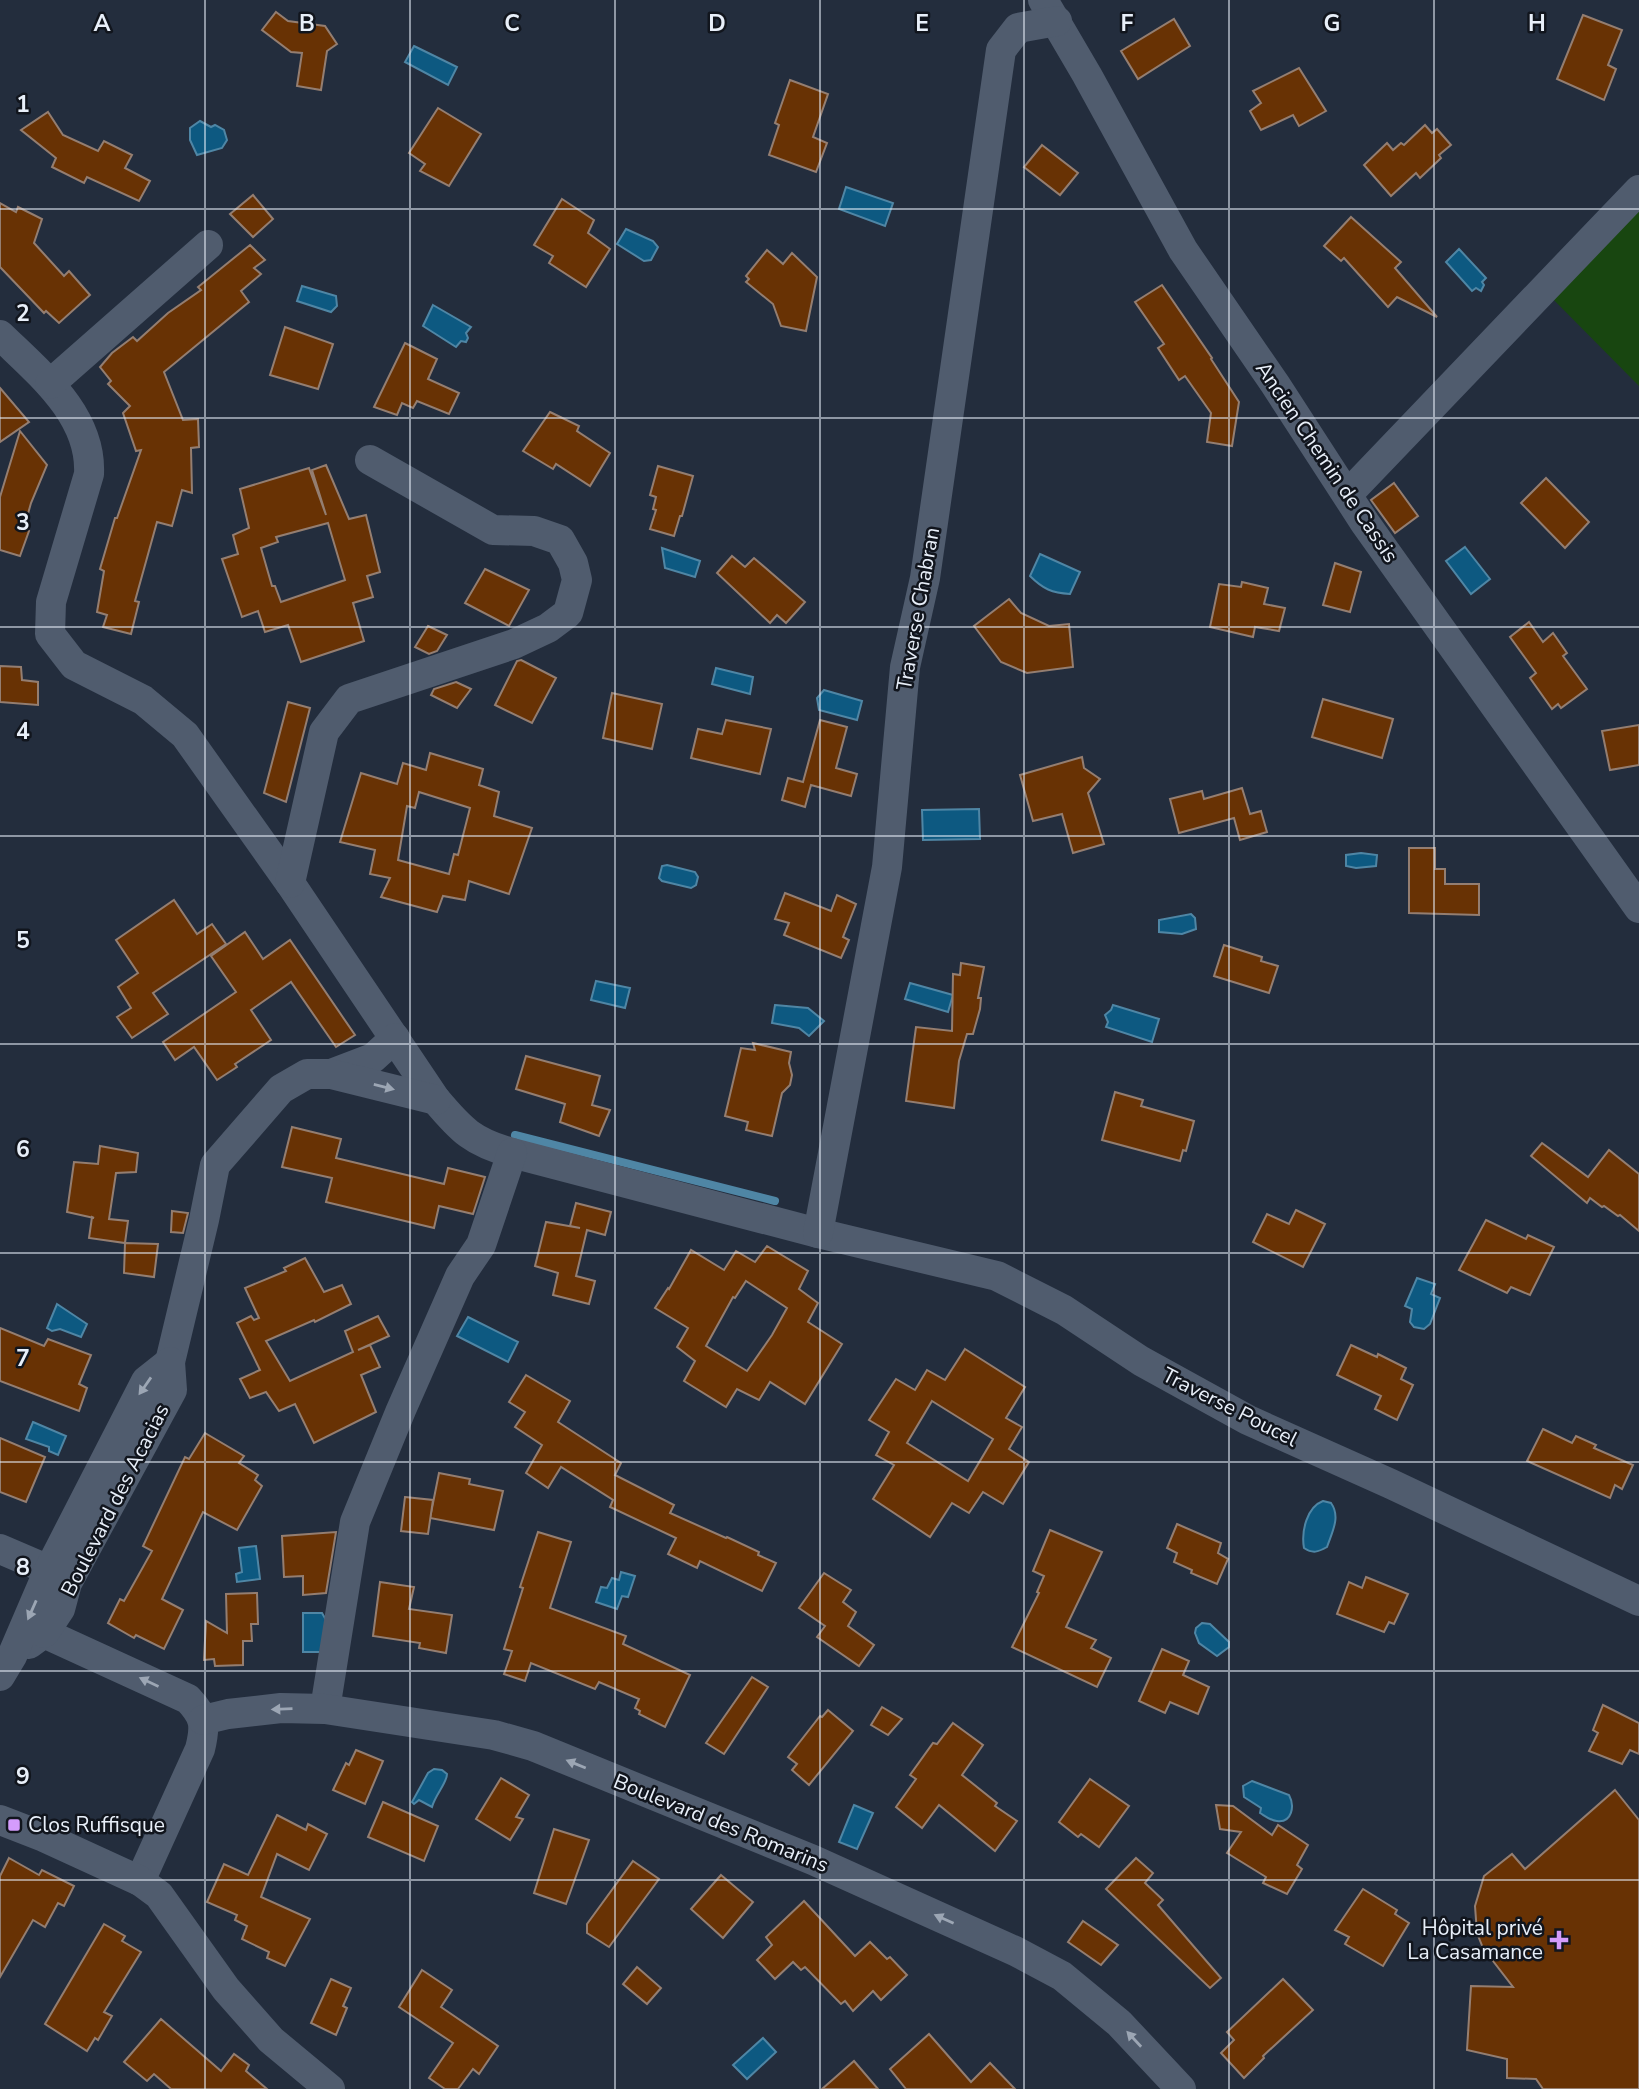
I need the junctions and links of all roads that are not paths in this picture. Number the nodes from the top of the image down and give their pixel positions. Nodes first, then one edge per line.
1 (1049, 11) edge
2 (1639, 190) edge
3 (208, 245) dead end
4 (0, 335) edge
5 (50, 384) junction
6 (370, 460) dead end
7 (1348, 494) junction
8 (290, 883) junction
9 (1639, 908) edge
10 (395, 1038) junction
11 (331, 1074) junction
12 (436, 1100) junction
13 (512, 1153) junction
14 (818, 1233) junction
15 (0, 1549) edge
16 (58, 1576) junction
17 (1639, 1601) edge
18 (44, 1633) junction
19 (6, 1666) edge
20 (325, 1709) junction
21 (203, 1720) junction
22 (0, 1820) edge
23 (140, 1881) junction
24 (330, 2089) edge
25 (1181, 2089) edge

1 - 7 street, Ancien Chemin de Cassis
1 - 14 street, Traverse Chabran
2 - 7 street
3 - 5 street
4 - 5 street, Traverse Poucel
5 - 8 street, Traverse Poucel
6 - 8 street
7 - 9 street, Ancien Chemin de Cassis
8 - 10 street, Traverse Poucel
10 - 11 street
10 - 12 street, Traverse Poucel
11 -> 12 street
11 - 16 street, Boulevard des Acacias
12 - 13 street, Traverse Poucel
13 - 14 street, Traverse Poucel
13 - 20 street
14 - 17 street, Traverse Poucel
15 - 16 street
16 - 18 street, Boulevard des Acacias
16 -> 19 street, Boulevard des Acacias
18 - 19 street, Boulevard des Acacias
21 -> 18 street
20 -> 21 street, Boulevard des Romarins
25 -> 20 street, Boulevard des Romarins
21 - 23 street
22 - 23 street
23 - 24 street

